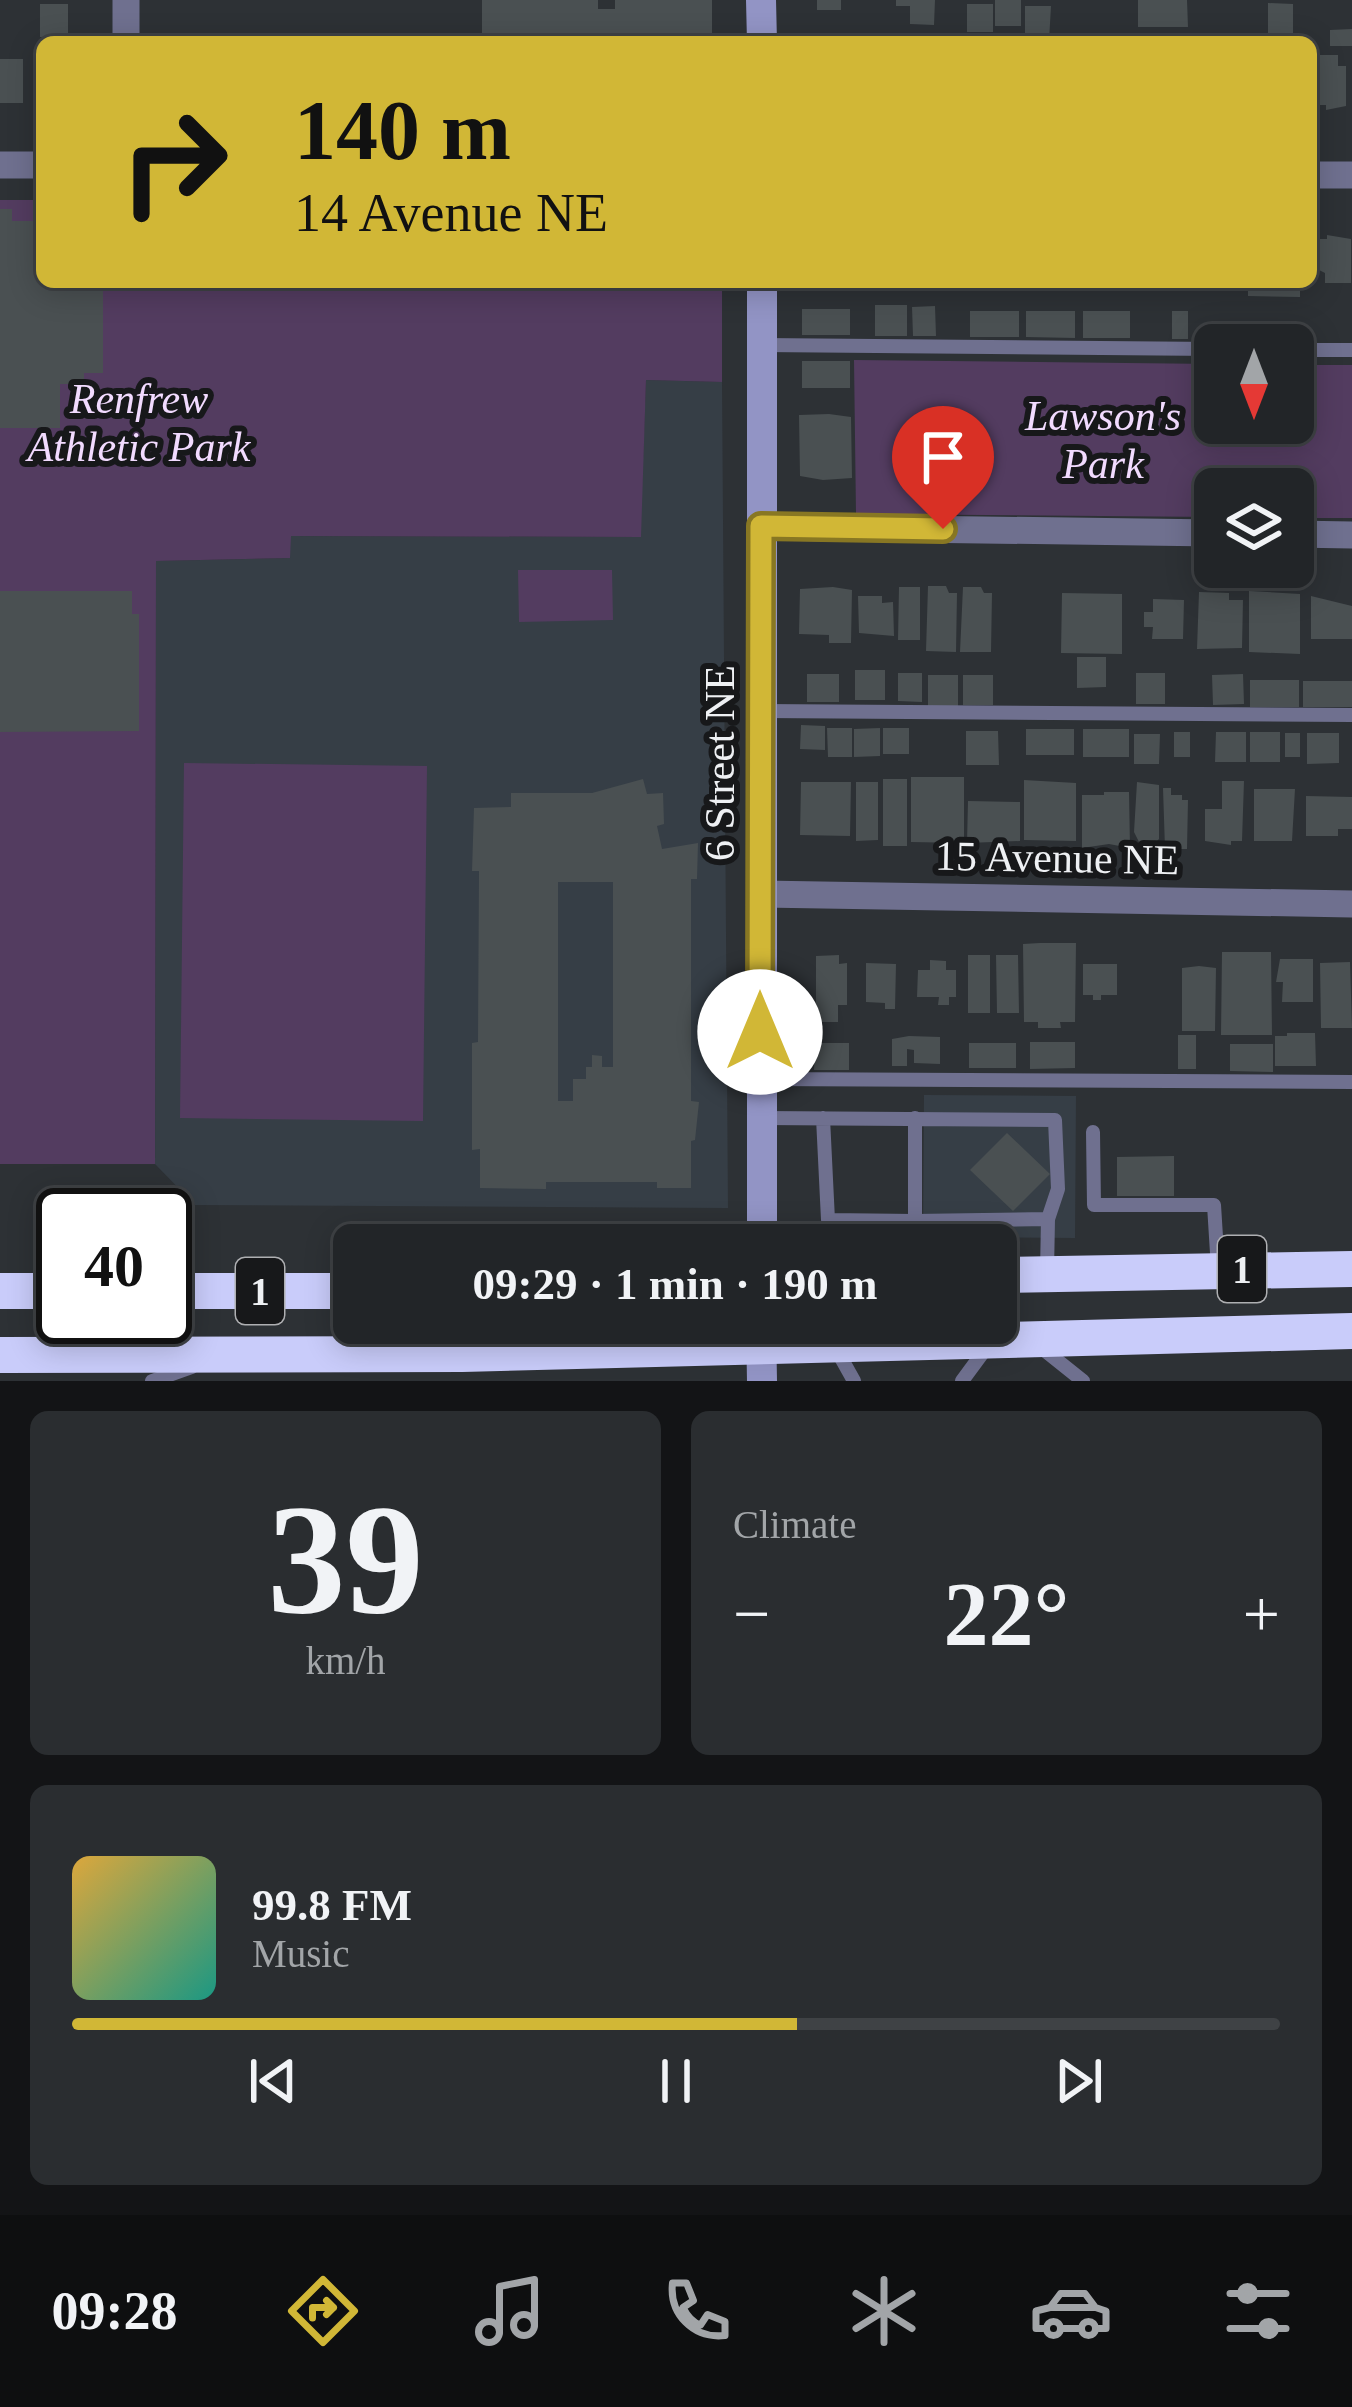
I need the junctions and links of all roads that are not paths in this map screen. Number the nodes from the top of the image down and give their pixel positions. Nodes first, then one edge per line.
1 (126, 0) edge
2 (761, 0) edge
3 (126, 36) edge
4 (762, 36) edge
5 (0, 165) edge
6 (36, 165) edge
7 (1317, 175) edge
8 (1352, 175) edge
9 (762, 288) edge
10 (761, 345) junction
11 (1194, 349) edge
12 (1314, 350) edge
13 (1352, 350) edge
14 (761, 526) junction
15 (1194, 533) edge
16 (1314, 534) edge
17 (1352, 535) edge
18 (762, 711) junction
19 (1352, 716) edge
20 (760, 894) junction
21 (1352, 904) edge
22 (760, 1078) junction
23 (1352, 1082) edge
24 (760, 1118) junction
25 (823, 1118) junction
26 (915, 1118) junction
27 (1093, 1132) dead end
28 (1048, 1219) junction
29 (916, 1221) junction
30 (762, 1224) edge
31 (916, 1224) edge
32 (1218, 1269) junction
33 (1352, 1269) edge
34 (1047, 1273) junction
35 (1017, 1274) edge
36 (0, 1291) edge
37 (36, 1291) edge
38 (192, 1291) edge
39 (333, 1291) edge
40 (1352, 1331) edge
41 (1017, 1339) edge
42 (1030, 1339) junction
43 (820, 1344) edge
44 (833, 1344) edge
45 (988, 1344) edge
46 (761, 1349) edge
47 (0, 1355) edge
48 (226, 1355) junction
49 (152, 1381) edge
50 (854, 1381) edge
51 (962, 1381) edge
52 (1083, 1381) edge

1 - 3 street
2 - 4 street
5 - 6 street
7 - 8 street
9 - 10 street, 6 Street NE
10 - 11 lane
10 - 14 street, 6 Street NE
12 - 13 lane
14 - 15 street
14 - 18 street, 6 Street NE
16 - 17 street
18 - 19 lane
18 - 20 street, 6 Street NE
20 - 21 street, 15 Avenue NE
20 - 22 street, 6 Street NE
22 - 23 lane
22 - 24 street, 6 Street NE
24 - 25 lane
24 - 30 street, 6 Street NE
25 - 26 lane
25 - 29 lane
26 - 28 lane
26 - 29 lane
27 - 32 lane
28 - 29 lane
28 - 34 lane
29 - 31 lane
32 - 33 highway, 1
32 - 34 highway, 1
34 - 35 highway, 1
36 - 37 highway
38 - 39 highway, 1
40 - 42 highway, 1
41 - 42 highway, 1
42 - 52 lane
43 - 46 highway, 1
44 - 50 lane
45 - 51 lane
46 - 48 highway, 1
47 - 48 highway, 1
48 - 49 lane

